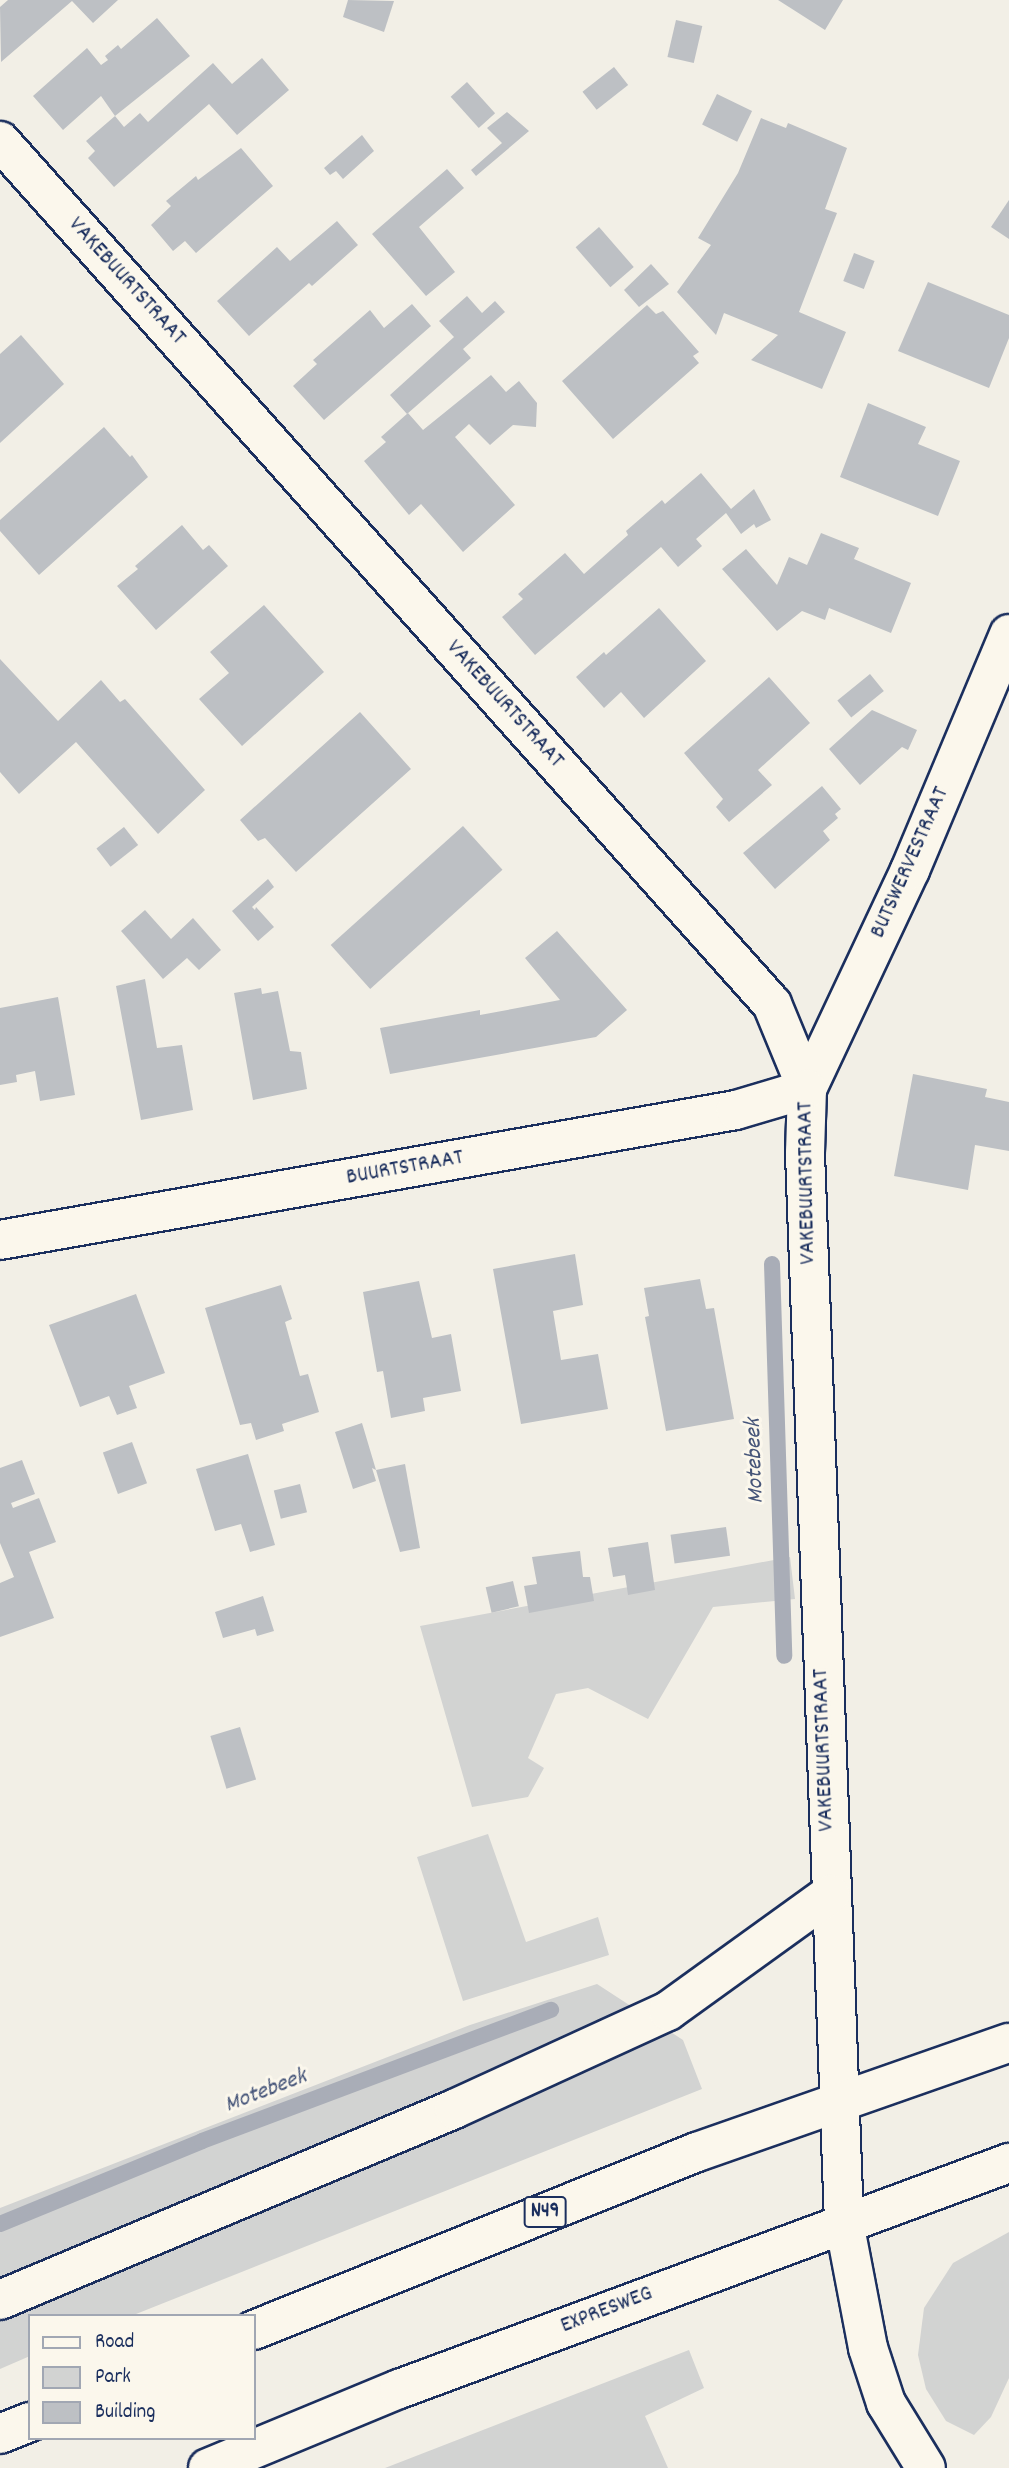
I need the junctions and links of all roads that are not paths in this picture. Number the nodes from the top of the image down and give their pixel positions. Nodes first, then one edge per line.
1 (0, 141) edge
2 (1009, 634) edge
3 (807, 1089) junction
4 (0, 1240) edge
5 (830, 1894) junction
6 (1009, 2043) edge
7 (841, 2103) junction
8 (1009, 2163) edge
9 (844, 2222) junction
10 (0, 2300) edge
11 (256, 2329) edge
12 (28, 2423) edge
13 (0, 2434) edge
14 (208, 2468) edge
15 (926, 2468) edge

1 - 3 main road, VAKEBUURTSTRAAT
2 - 3 main road, BUTSWERVESTRAAT
3 - 4 main road, BUURTSTRAAT
3 - 5 main road, VAKEBUURTSTRAAT
5 - 7 main road, VAKEBUURTSTRAAT
5 - 10 main road
6 - 7 main road, N49
7 - 9 main road, VAKEBUURTSTRAAT
7 - 11 main road, N49
8 - 9 main road, EXPRESWEG
9 - 14 main road, EXPRESWEG
9 - 15 main road, VAKEBUURTSTRAAT
12 - 13 main road

